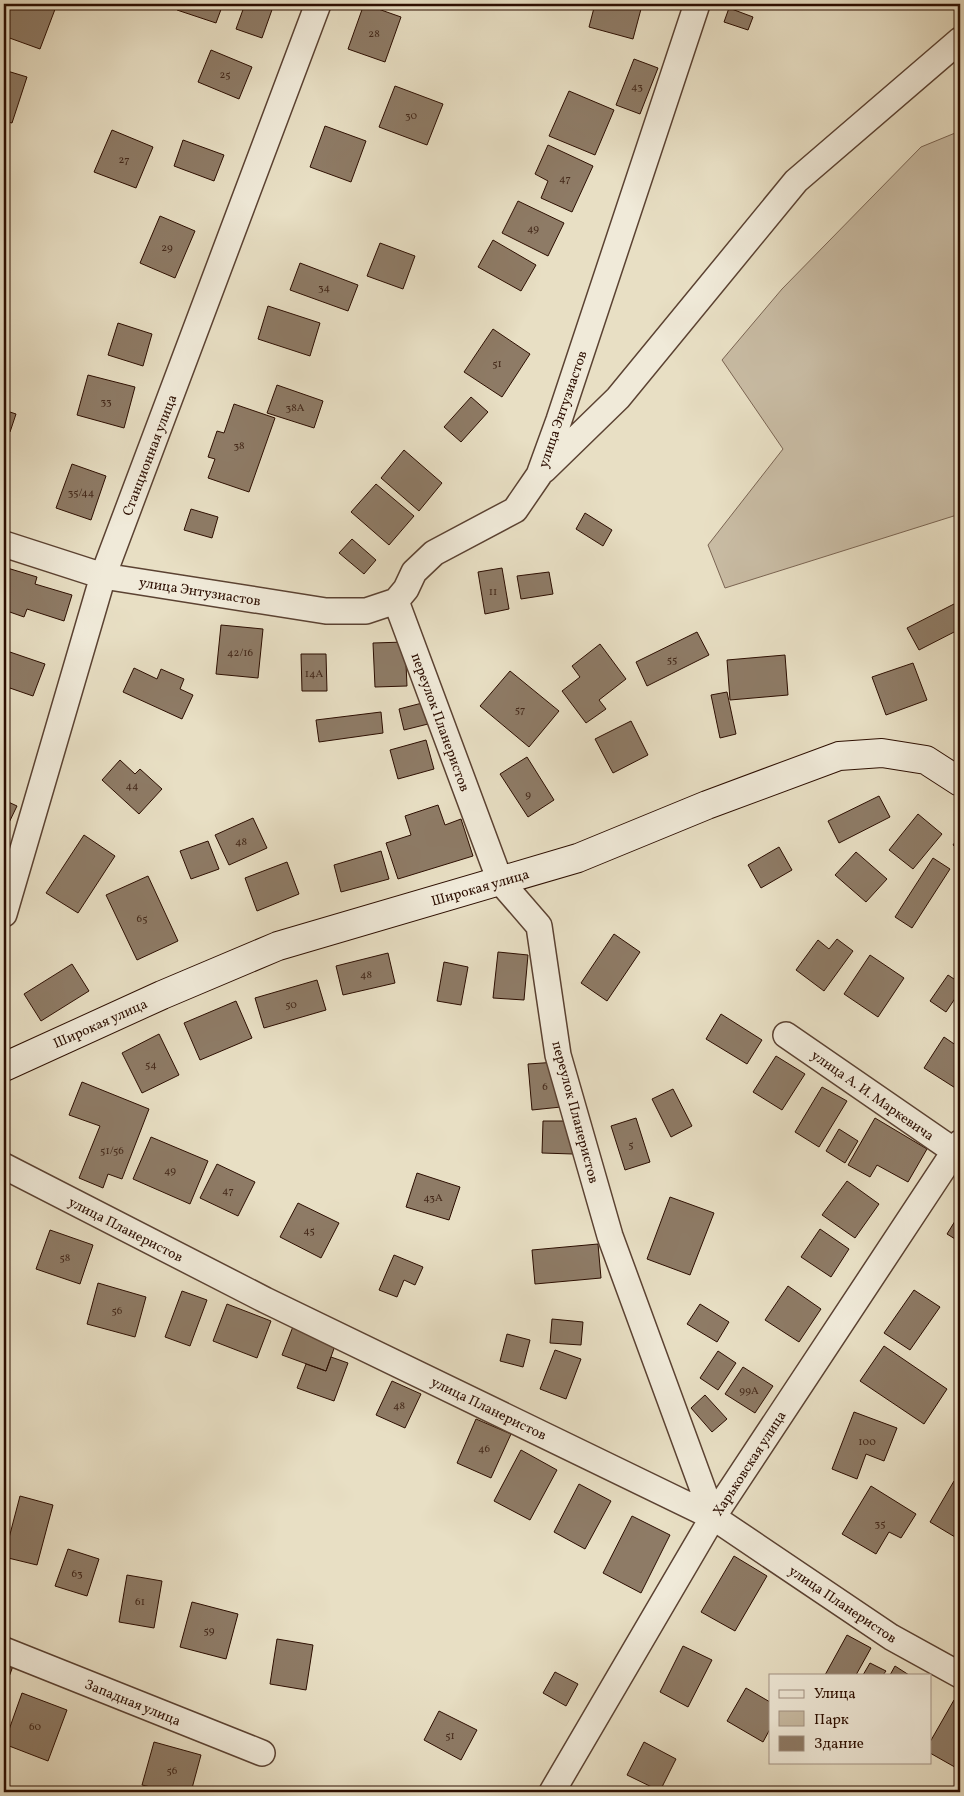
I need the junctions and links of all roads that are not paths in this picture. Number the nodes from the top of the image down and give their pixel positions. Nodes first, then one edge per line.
1 (318, 4) edge
2 (697, 4) edge
3 (960, 40) edge
4 (539, 475) junction
5 (4, 544) edge
6 (104, 576) junction
7 (396, 602) junction
8 (960, 782) edge
9 (500, 881) junction
10 (4, 914) edge
11 (786, 1035) dead end
12 (4, 1067) edge
13 (958, 1149) edge
14 (4, 1166) edge
15 (713, 1517) junction
16 (4, 1650) edge
17 (960, 1675) edge
18 (262, 1753) dead end
19 (552, 1792) edge

1 - 6 street, Станционная улица
2 - 4 street, улица Энтузиастов
3 - 4 street
4 - 7 street, улица Энтузиастов
5 - 6 street, улица Энтузиастов
6 - 7 street, улица Энтузиастов
6 - 10 street, Станционная улица
7 - 9 street, переулок Планеристов
8 - 9 street, Широкая улица
9 - 12 street, Широкая улица
9 - 15 street, переулок Планеристов
11 - 13 street, улица А. И. Маркевича
13 - 15 street, Харьковская улица
14 - 15 street, улица Планеристов
15 - 17 street, улица Планеристов
15 - 19 street, Харьковская улица
16 - 18 street, Западная улица

